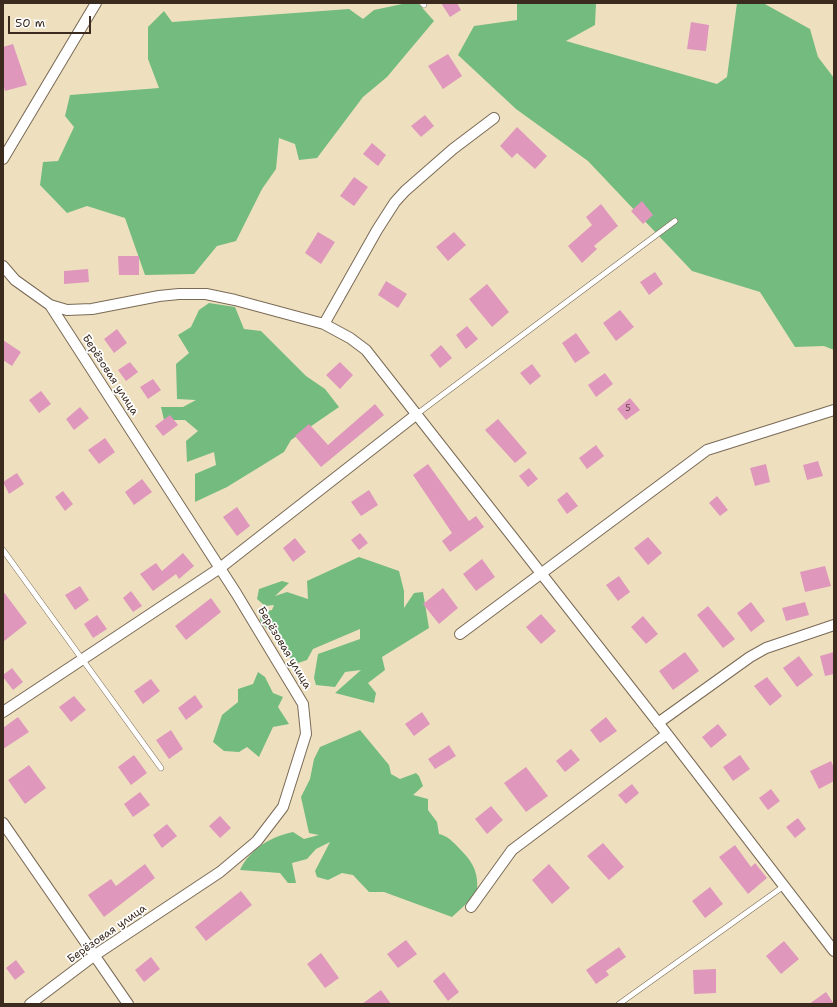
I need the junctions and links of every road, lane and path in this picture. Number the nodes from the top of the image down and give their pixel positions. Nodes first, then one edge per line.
1 (96, 3) edge
2 (494, 118) dead end
3 (3, 159) edge
4 (675, 221) dead end
5 (3, 266) edge
6 (50, 305) junction
7 (324, 324) junction
8 (834, 410) edge
9 (417, 414) junction
10 (3, 550) edge
11 (220, 568) junction
12 (540, 573) junction
13 (834, 625) edge
14 (460, 634) dead end
15 (83, 661) junction
16 (3, 712) edge
17 (658, 723) junction
18 (667, 734) junction
19 (161, 768) dead end
20 (3, 823) edge
21 (784, 886) junction
22 (471, 907) dead end
23 (834, 951) edge
24 (95, 955) junction
25 (30, 1004) edge
26 (128, 1004) edge
27 (619, 1004) edge

1 - 3 street
2 - 7 street
4 - 9 lane
5 - 6 street
6 - 7 street
6 - 11 street, Берёзовая улица
7 - 9 street
8 - 12 street
9 - 11 street
9 - 12 street
10 - 15 lane
11 - 15 street
11 - 24 street, Берёзовая улица
12 - 14 street
12 - 17 street
13 - 17 street
15 - 16 street
15 - 19 lane
17 - 18 street
18 - 21 street
18 - 22 street
20 - 24 street
21 - 23 street
21 - 27 lane
24 - 25 street, Берёзовая улица
24 - 26 street

